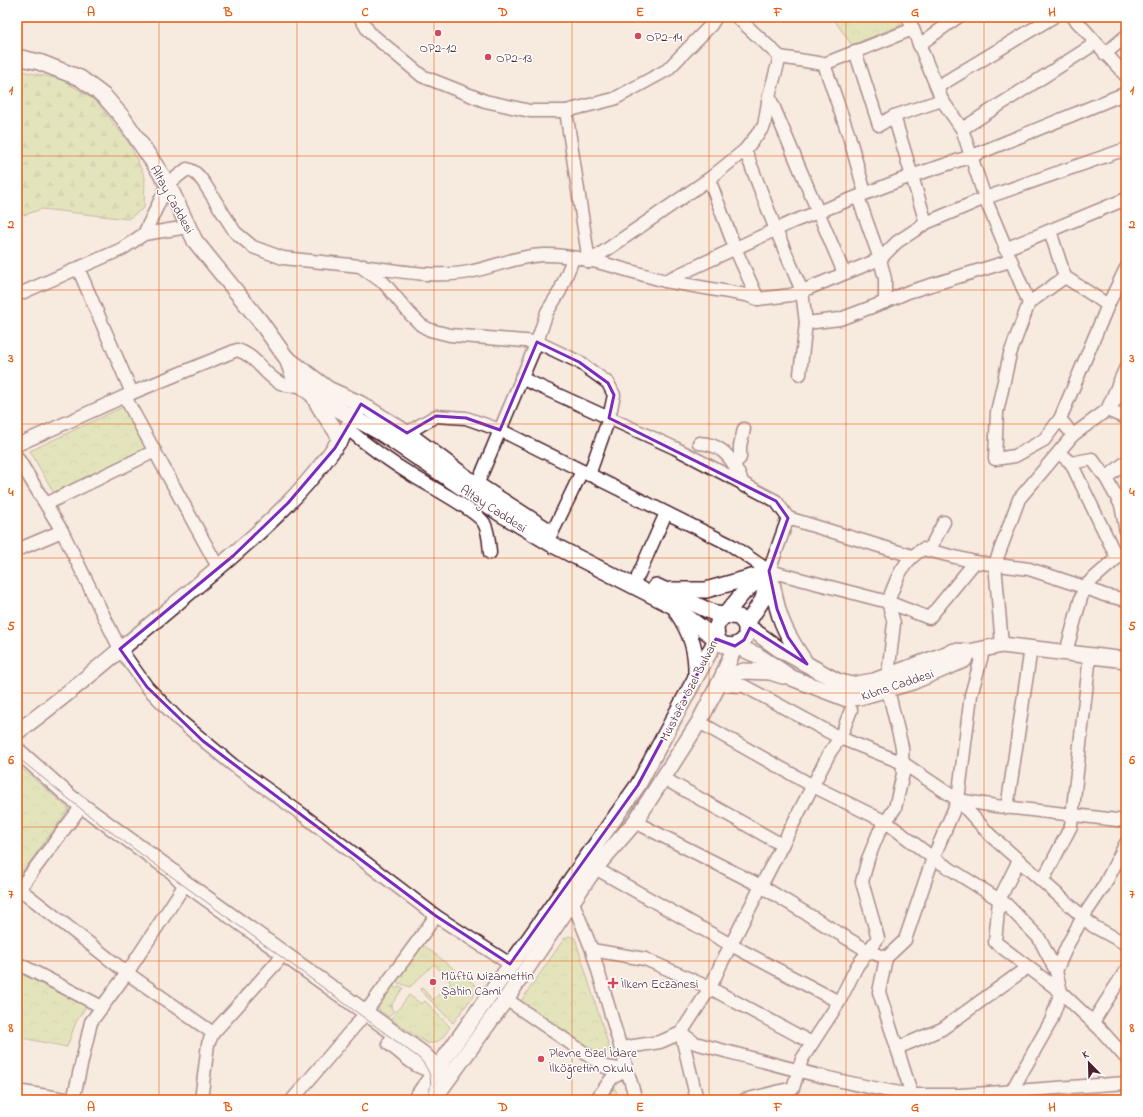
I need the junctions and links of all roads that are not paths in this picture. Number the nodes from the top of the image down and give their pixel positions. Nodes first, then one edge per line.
1 (360, 17) edge
2 (716, 17) edge
3 (736, 17) edge
4 (908, 17) edge
5 (958, 17) edge
6 (1053, 17) edge
7 (1073, 17) edge
8 (913, 29) junction
9 (1126, 36) edge
10 (1096, 43) junction
11 (919, 45) junction
12 (855, 51) junction
13 (1105, 54) junction
14 (17, 57) edge
15 (780, 57) junction
16 (824, 64) junction
17 (1126, 76) edge
18 (937, 87) junction
19 (1126, 94) edge
20 (769, 96) junction
21 (942, 100) junction
22 (566, 111) junction
23 (894, 116) junction
24 (962, 129) junction
25 (1126, 149) edge
26 (745, 150) junction
27 (972, 156) junction
28 (911, 176) junction
29 (709, 179) junction
30 (168, 184) junction
31 (861, 195) junction
32 (985, 198) junction
33 (1126, 199) edge
34 (818, 212) junction
35 (926, 223) junction
36 (188, 227) junction
37 (776, 230) junction
38 (1050, 231) junction
39 (144, 234) junction
40 (735, 248) junction
41 (1005, 249) junction
42 (573, 258) junction
43 (880, 258) junction
44 (1010, 261) junction
45 (589, 262) junction
46 (360, 266) junction
47 (78, 268) junction
48 (1126, 268) edge
49 (844, 273) junction
50 (1065, 277) junction
51 (665, 281) junction
52 (802, 291) junction
53 (17, 295) edge
54 (758, 299) junction
55 (884, 302) junction
56 (1029, 303) junction
57 (1108, 305) junction
58 (806, 323) junction
59 (537, 342) junction
60 (287, 359) junction
61 (1126, 367) edge
62 (800, 374) dead end
63 (521, 378) junction
64 (301, 385) junction
65 (1126, 388) edge
66 (129, 395) junction
67 (314, 396) junction
68 (1107, 410) junction
69 (609, 418) junction
70 (1126, 418) edge
71 (1060, 419) junction
72 (351, 423) junction
73 (744, 429) dead end
74 (500, 430) junction
75 (406, 433) junction
76 (1072, 435) junction
77 (699, 444) dead end
78 (17, 446) edge
79 (155, 451) junction
80 (1059, 453) junction
81 (17, 457) edge
82 (1126, 462) edge
83 (735, 463) junction
84 (1071, 463) junction
85 (585, 473) junction
86 (1106, 478) junction
87 (477, 485) junction
88 (744, 486) junction
89 (46, 504) junction
90 (666, 513) junction
91 (788, 518) junction
92 (944, 522) dead end
93 (62, 531) junction
94 (1126, 532) edge
95 (552, 533) junction
96 (17, 550) edge
97 (929, 550) junction
98 (1126, 550) edge
99 (490, 553) dead end
100 (912, 556) junction
101 (1117, 558) junction
102 (975, 562) junction
103 (995, 564) junction
104 (218, 568) junction
105 (769, 571) junction
106 (638, 576) junction
107 (1084, 587) junction
108 (664, 590) junction
109 (1126, 600) edge
110 (888, 602) junction
111 (673, 606) junction
112 (725, 616) junction
113 (746, 625) junction
114 (717, 638) junction
115 (1002, 645) junction
116 (735, 646) junction
117 (984, 648) junction
118 (1030, 648) junction
119 (120, 649) junction
120 (969, 652) junction
121 (1066, 652) junction
122 (1090, 655) junction
123 (1126, 660) edge
124 (807, 664) junction
125 (888, 675) junction
126 (696, 678) junction
127 (792, 678) junction
128 (720, 681) junction
129 (890, 698) dead end
130 (851, 710) dead end
131 (699, 722) junction
132 (17, 732) edge
133 (840, 738) junction
134 (17, 750) edge
135 (17, 760) edge
136 (903, 763) junction
137 (663, 778) junction
138 (813, 786) junction
139 (958, 800) junction
140 (1007, 808) junction
141 (78, 811) junction
142 (1072, 815) junction
143 (1126, 821) edge
144 (635, 822) junction
145 (886, 822) junction
146 (1126, 843) edge
147 (782, 845) junction
148 (933, 858) junction
149 (1019, 860) junction
150 (595, 868) junction
151 (1043, 880) junction
152 (761, 886) junction
153 (182, 889) junction
154 (18, 890) edge
155 (572, 900) junction
156 (999, 900) junction
157 (436, 916) junction
158 (1082, 917) junction
159 (1126, 944) edge
160 (731, 945) junction
161 (592, 950) junction
162 (868, 951) junction
163 (886, 958) junction
164 (278, 961) junction
165 (17, 963) edge
166 (510, 964) junction
167 (1028, 967) junction
168 (1126, 970) edge
169 (1056, 971) junction
170 (127, 973) junction
171 (710, 988) junction
172 (1061, 992) junction
173 (506, 1000) junction
174 (838, 1002) junction
175 (102, 1006) junction
176 (362, 1016) junction
177 (1093, 1022) junction
178 (681, 1033) junction
179 (213, 1034) junction
180 (812, 1043) junction
181 (621, 1048) junction
182 (897, 1048) junction
183 (1126, 1058) edge
184 (437, 1068) junction
185 (627, 1070) junction
186 (798, 1072) junction
187 (449, 1077) junction
188 (1126, 1083) edge
189 (17, 1091) edge
190 (1011, 1092) junction
191 (792, 1094) edge
192 (913, 1097) edge
193 (72, 1100) edge
194 (201, 1100) edge
195 (292, 1100) edge
196 (415, 1100) edge
197 (433, 1100) edge
198 (596, 1100) edge
199 (636, 1100) edge
200 (697, 1100) edge
201 (744, 1100) edge

1 - 22 street
2 - 22 street
3 - 15 street
4 - 8 street
5 - 11 street
6 - 18 street
7 - 10 street
8 - 11 street
8 - 12 street
9 - 13 street
10 - 13 street
10 - 24 street
11 - 18 street
12 - 16 street
12 - 23 street
13 - 17 street
14 - 30 main road, Altay Caddesi
15 - 16 street
15 - 20 street
16 - 31 street
18 - 21 street
19 - 27 street
20 - 26 street
20 - 34 street
21 - 23 street
21 - 24 street
22 - 45 street
23 - 28 street
24 - 27 street
25 - 32 street
26 - 29 street
26 - 37 street
27 - 28 street
27 - 32 street
28 - 31 street
28 - 35 street
29 - 40 street
29 - 45 street
30 - 36 main road, Altay Caddesi
30 - 39 street
30 - 46 street
31 - 34 street
31 - 43 street
32 - 35 street
32 - 41 street
33 - 38 street
34 - 37 street
34 - 49 street
35 - 43 street
36 - 39 street
36 - 60 main road, Altay Caddesi
37 - 40 street
37 - 52 street
38 - 41 street
38 - 50 street
39 - 47 street
40 - 51 street
40 - 54 street
41 - 44 street
42 - 45 street
42 - 46 street
42 - 59 street
43 - 49 street
43 - 55 street
44 - 55 street
44 - 56 street
45 - 51 street
46 - 59 street
47 - 53 street
47 - 66 street
48 - 57 street
49 - 52 street
50 - 56 street
50 - 57 street
51 - 54 street
52 - 54 street
52 - 58 street
55 - 58 street
56 - 71 street
57 - 71 street
58 - 62 street
59 - 63 street
59 - 69 street
60 - 64 main road, Altay Caddesi
60 - 72 main road, Altay Caddesi
61 - 68 street
63 - 69 street
63 - 74 street
64 - 66 street
64 - 67 main road, Altay Caddesi
65 - 68 street
66 - 78 street
66 - 79 street
67 - 72 main road, Altay Caddesi
67 - 72 main road
68 - 70 street
68 - 76 street
69 - 85 street
69 - 88 street
71 - 76 street
72 - 75 main road, Altay Caddesi
72 - 99 street
72 - 104 main road
72 - 111 main road, Altay Caddesi
73 - 83 street
74 - 75 street
74 - 85 street
74 - 87 street
75 - 87 main road, Altay Caddesi
76 - 80 street
77 - 83 street
79 - 89 street
79 - 104 street
80 - 84 street
80 - 103 street
81 - 89 street
82 - 86 street
83 - 88 street
84 - 86 street
84 - 101 street
85 - 90 street
85 - 95 street
86 - 94 street
87 - 95 main road, Altay Caddesi
88 - 91 street
89 - 93 street
90 - 105 street
90 - 106 street
91 - 100 street
91 - 105 street
92 - 97 street
93 - 96 street
93 - 119 street
95 - 106 main road, Altay Caddesi
97 - 100 street
97 - 102 street
98 - 101 street
100 - 110 street
101 - 107 street
102 - 103 street
102 - 110 street
103 - 107 street
103 - 115 street
104 - 119 main road
105 - 108 main road
105 - 110 street
105 - 112 main road, Mustafa Özel Bulvarı
105 - 113 main road, Mustafa Özel Bulvarı
105 - 124 main road
106 - 108 main road, Altay Caddesi
107 - 109 street
107 - 121 street
108 - 112 main road, Altay Caddesi
110 - 125 street
111 - 114 main road, Altay Caddesi
111 - 126 main road
112 - 113 main road
112 - 114 main road, Mustafa Özel Bulvarı
113 - 116 main road, Mustafa Özel Bulvarı
113 - 124 main road, Kıbrıs Caddesi
114 - 116 main road
114 - 126 main road, Mustafa Özel Bulvarı
115 - 117 main road, Kıbrıs Caddesi
115 - 118 main road, Kıbrıs Caddesi
116 - 127 main road, Kıbrıs Caddesi
116 - 128 main road, Mustafa Özel Bulvarı
117 - 120 main road, Kıbrıs Caddesi
117 - 139 street
118 - 121 main road, Kıbrıs Caddesi
118 - 140 street
119 - 132 main road
119 - 157 street
120 - 125 main road, Kıbrıs Caddesi
120 - 127 main road, Kıbrıs Caddesi
121 - 122 main road, Kıbrıs Caddesi
122 - 123 main road, Kıbrıs Caddesi
122 - 142 street
124 - 125 main road, Kıbrıs Caddesi
126 - 166 main road, Mustafa Özel Bulvarı
127 - 128 main road
128 - 131 main road, Mustafa Özel Bulvarı
128 - 133 street
129 - 136 street
130 - 133 street
131 - 137 main road, Mustafa Özel Bulvarı
131 - 138 street
133 - 136 street
133 - 138 street
134 - 176 main road
135 - 141 main road
136 - 139 street
136 - 145 street
137 - 144 main road, Mustafa Özel Bulvarı
137 - 147 street
138 - 145 street
138 - 147 street
139 - 140 street
139 - 148 street
139 - 149 street
140 - 142 street
141 - 153 main road
141 - 154 street
142 - 143 street
142 - 151 street
144 - 150 main road, Mustafa Özel Bulvarı
144 - 152 street
145 - 148 street
145 - 162 street
146 - 158 street
147 - 152 street
148 - 156 street
148 - 163 street
149 - 151 street
149 - 156 street
150 - 155 main road, Mustafa Özel Bulvarı
150 - 160 street
151 - 158 street
152 - 160 street
152 - 162 street
153 - 164 main road
153 - 170 street
154 - 170 street
155 - 161 street
155 - 173 main road, Mustafa Özel Bulvarı
156 - 167 street
156 - 169 street
157 - 166 street
157 - 176 street
158 - 159 street
158 - 169 street
160 - 171 street
160 - 174 street
161 - 171 street
161 - 181 street
162 - 163 street
162 - 174 street
163 - 182 street
164 - 176 main road
164 - 179 street
165 - 175 street
166 - 184 main road, Mustafa Özel Bulvarı
167 - 172 street
167 - 182 street
168 - 177 street
169 - 172 street
170 - 175 street
170 - 179 street
171 - 178 street
171 - 180 street
172 - 177 street
172 - 190 street
173 - 185 street
173 - 187 main road, Mustafa Özel Bulvarı
174 - 180 street
175 - 193 street
176 - 184 main road
176 - 195 street
177 - 183 street
178 - 181 street
178 - 186 street
178 - 200 street
179 - 194 street
180 - 186 street
181 - 185 street
182 - 192 street
184 - 187 main road
184 - 196 main road, Mustafa Özel Bulvarı
185 - 198 street
185 - 199 street
186 - 191 street
186 - 192 street
187 - 197 main road, Mustafa Özel Bulvarı
188 - 190 street
189 - 193 street
190 - 192 street
191 - 201 street

